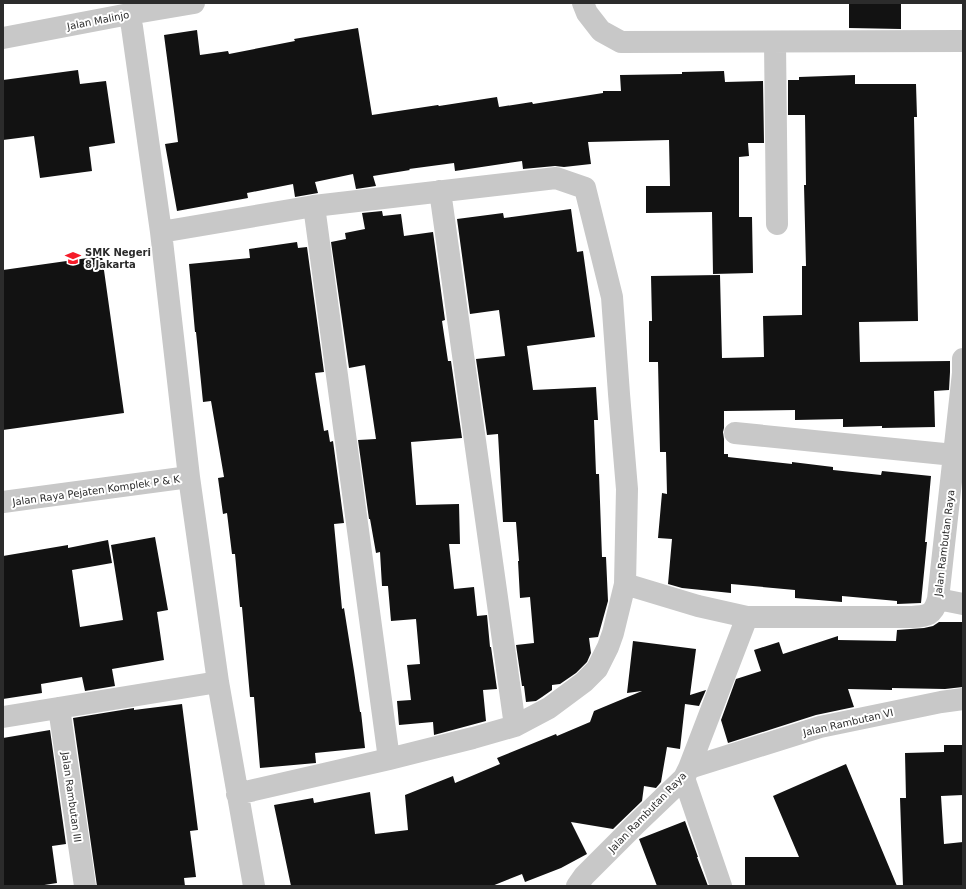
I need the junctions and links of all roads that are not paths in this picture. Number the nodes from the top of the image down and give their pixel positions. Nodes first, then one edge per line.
1 (194, 3) edge
2 (583, 3) edge
3 (129, 14) junction
4 (3, 38) edge
5 (963, 41) edge
6 (776, 42) junction
7 (440, 191) junction
8 (314, 206) junction
9 (777, 224) dead end
10 (161, 232) junction
11 (963, 359) edge
12 (963, 373) edge
13 (735, 433) dead end
14 (954, 456) junction
15 (189, 477) junction
16 (3, 502) edge
17 (625, 584) junction
18 (938, 599) junction
19 (963, 604) edge
20 (747, 617) junction
21 (218, 682) junction
22 (963, 699) edge
23 (59, 708) junction
24 (3, 717) edge
25 (515, 726) junction
26 (389, 759) junction
27 (687, 773) junction
28 (237, 794) junction
29 (85, 886) edge
30 (254, 886) edge
31 (577, 886) edge
32 (721, 886) edge

1 - 3 street, Jalan Malinjo
2 - 6 street
3 - 4 street, Jalan Malinjo
3 - 10 street
5 - 6 street
6 - 9 street
7 - 8 street
7 - 17 street
7 - 25 street
8 - 10 street
8 - 26 street
10 - 15 street
11 - 12 street, Jalan Rambutan Raya
12 - 14 street, Jalan Rambutan Raya
13 - 14 street
14 - 18 street, Jalan Rambutan Raya
15 - 16 street, Jalan Raya Pejaten Komplek P & K
15 - 21 street
17 - 20 street, Jalan Rambutan Raya
17 - 25 street
18 - 19 street
18 - 20 street, Jalan Rambutan Raya
20 - 27 street, Jalan Rambutan Raya
21 - 23 street
21 - 28 street
22 - 27 street, Jalan Rambutan VI
23 - 24 street
23 - 29 street, Jalan Rambutan III
25 - 26 street
26 - 28 street
27 - 31 street, Jalan Rambutan Raya
27 - 32 street
28 - 30 street

